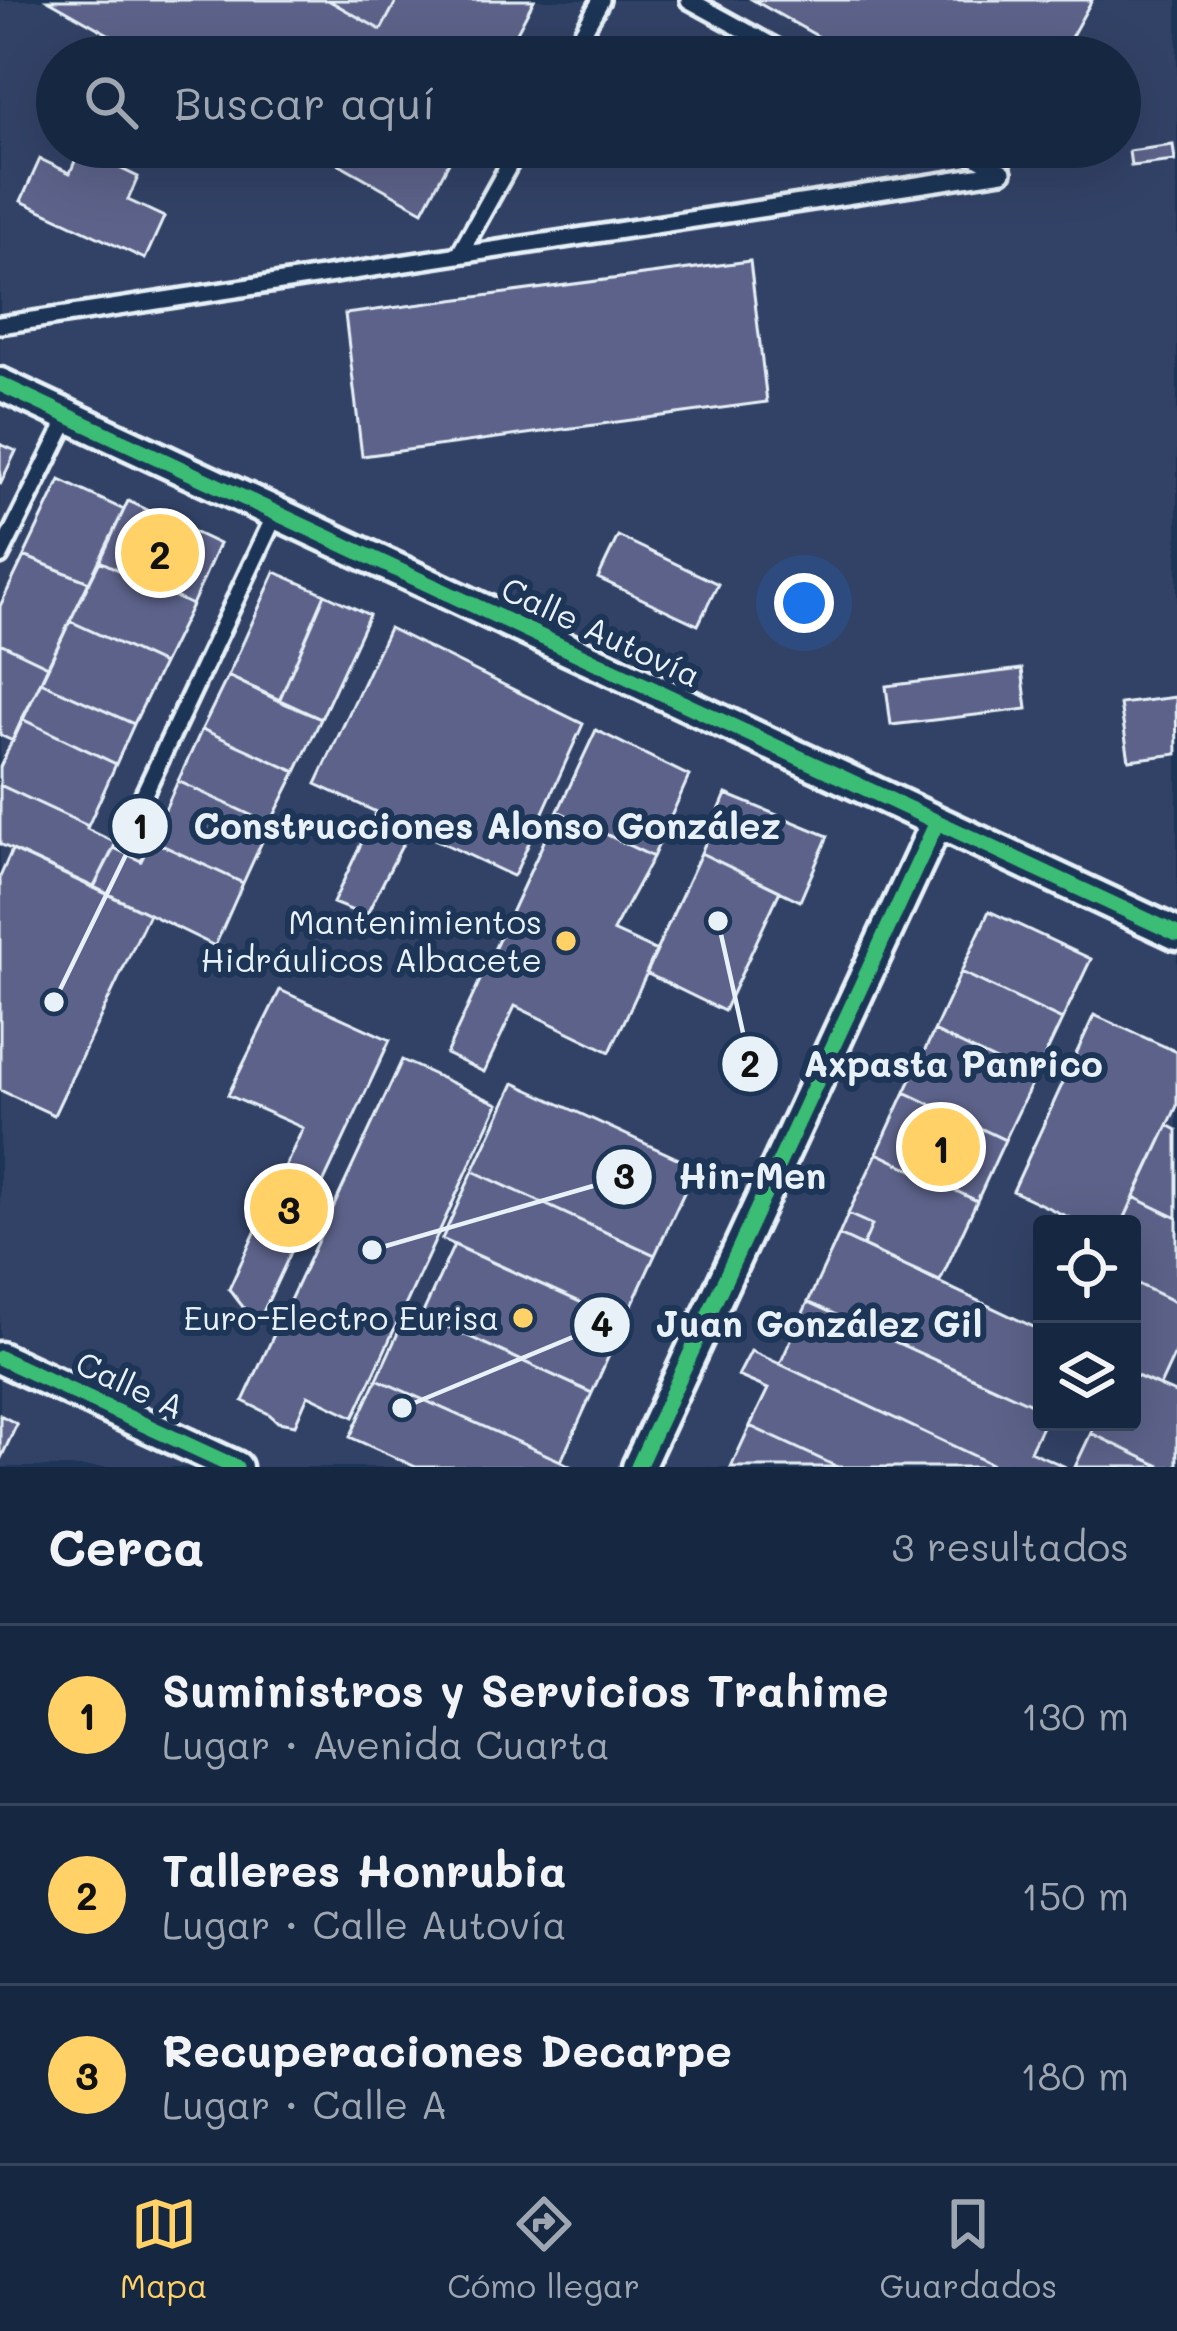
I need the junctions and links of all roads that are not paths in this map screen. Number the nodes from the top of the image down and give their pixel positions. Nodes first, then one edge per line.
1 (601, 0) edge
2 (689, 0) edge
3 (581, 36) edge
4 (755, 36) edge
5 (507, 168) edge
6 (996, 168) edge
7 (459, 255) junction
8 (0, 325) edge
9 (0, 384) edge
10 (70, 415) junction
11 (276, 513) junction
12 (0, 556) edge
13 (938, 822) junction
14 (128, 830) dead end
15 (1177, 934) edge
16 (0, 1358) edge
17 (223, 1464) edge
18 (638, 1467) edge

1 - 3 lane
2 - 4 lane
5 - 7 lane
6 - 7 lane
7 - 8 lane
9 - 10 street, Calle Autovía
10 - 11 street, Calle Autovía
10 - 12 lane
11 - 13 street, Calle Autovía
11 - 14 lane
13 - 15 street, Calle Autovía
13 - 18 street
16 - 17 street, Calle A

